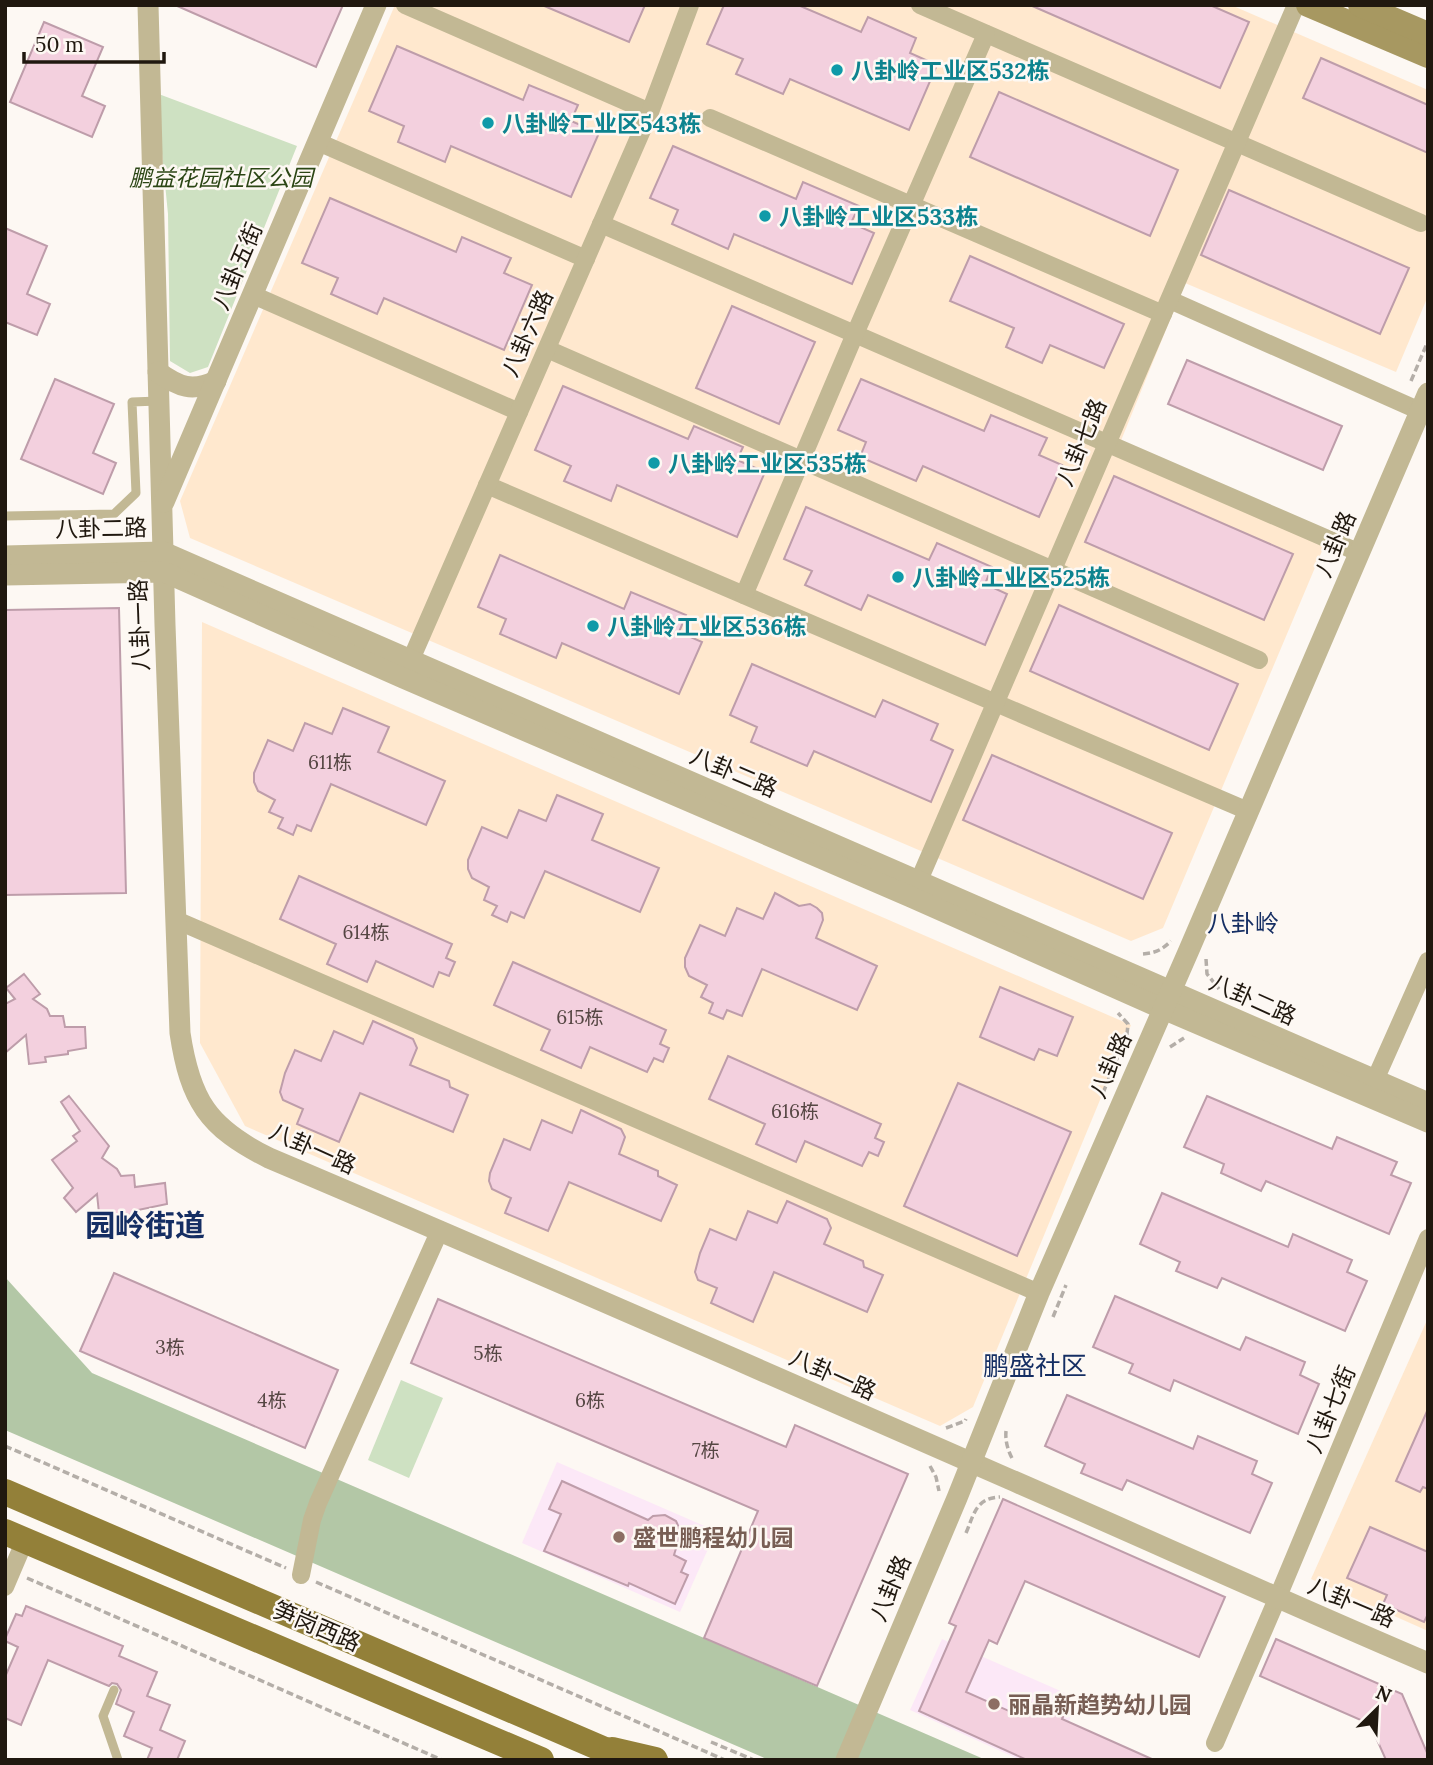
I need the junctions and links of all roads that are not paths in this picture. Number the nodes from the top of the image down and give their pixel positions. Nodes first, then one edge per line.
1 (148, 5) edge
2 (376, 5) edge
3 (405, 5) edge
4 (690, 5) edge
5 (920, 5) edge
6 (1296, 5) edge
7 (1308, 5) edge
8 (1360, 5) edge
9 (986, 34) junction
10 (1428, 34) edge
11 (1428, 56) edge
12 (650, 112) junction
13 (710, 118) dead end
14 (318, 142) junction
15 (1237, 143) junction
16 (912, 205) junction
17 (1421, 223) dead end
18 (601, 224) junction
19 (586, 259) junction
20 (253, 295) junction
21 (1166, 307) junction
22 (855, 334) junction
23 (547, 349) junction
24 (158, 372) junction
25 (216, 381) junction
26 (159, 401) junction
27 (1417, 402) edge
28 (519, 412) junction
29 (1107, 444) junction
30 (801, 460) junction
31 (487, 485) junction
32 (162, 508) junction
33 (5, 516) edge
34 (1360, 553) junction
35 (5, 556) edge
36 (163, 562) junction
37 (1053, 569) junction
38 (5, 575) edge
39 (744, 595) junction
40 (1259, 660) dead end
41 (407, 670) junction
42 (995, 703) junction
43 (1248, 811) junction
44 (915, 889) junction
45 (176, 920) junction
46 (1428, 961) edge
47 (1167, 1000) junction
48 (1375, 1080) junction
49 (1428, 1103) edge
50 (1428, 1122) edge
51 (440, 1230) junction
52 (1428, 1238) edge
53 (1040, 1293) junction
54 (971, 1463) junction
55 (11, 1492) edge
56 (15, 1536) edge
57 (302, 1575) road end
58 (12, 1581) edge
59 (1277, 1599) junction
60 (1428, 1663) edge
61 (114, 1690) dead end
62 (1215, 1743) dead end
63 (598, 1746) junction
64 (118, 1760) edge
65 (541, 1760) edge
66 (628, 1760) edge
67 (655, 1760) edge
68 (846, 1760) edge

1 - 24 street, 八卦一路
2 - 14 street, 八卦五街
3 - 12 street
4 - 12 street, 八卦六路
5 - 9 street
6 - 15 street, 八卦七路
7 - 11 main road
8 - 10 main road
9 - 15 street
9 - 16 street
12 - 18 street, 八卦六路
13 - 16 street
14 - 19 street
14 - 20 street, 八卦五街
15 - 17 street
15 - 21 street, 八卦七路
16 - 21 street
16 - 22 street
18 - 19 street, 八卦六路
18 - 22 street
19 - 23 street, 八卦六路
20 - 25 street, 八卦五街
20 - 28 street
21 - 27 street
21 - 29 street, 八卦七路
22 - 29 street
22 - 30 street
23 - 28 street, 八卦六路
23 - 30 street
24 - 25 street
24 - 26 street, 八卦一路
25 - 32 street, 八卦五街
26 - 32 street, 八卦一路
26 - 33 lane
27 - 34 street, 八卦路
28 - 31 street, 八卦六路
29 - 34 street
29 - 37 street, 八卦七路
30 - 37 street
30 - 39 street
31 - 39 street
31 - 41 street, 八卦六路
32 - 36 street, 八卦一路
34 - 43 street, 八卦路
35 - 36 street, 八卦二路
36 - 38 street, 八卦二路
36 - 41 street, 八卦二路
36 - 45 street, 八卦一路
37 - 40 street
37 - 42 street, 八卦七路
39 - 42 street
41 - 44 street, 八卦二路
42 - 43 street
42 - 44 street, 八卦七路
43 - 47 street, 八卦路
44 - 47 street, 八卦二路
45 - 51 street, 八卦一路
45 - 53 street
46 - 48 street
47 - 48 street, 八卦二路
47 - 50 street, 八卦二路
47 - 53 street, 八卦路
48 - 49 street, 八卦二路
51 - 54 street, 八卦一路
51 - 57 street
52 - 59 street, 八卦七街
53 - 54 street, 八卦路
54 - 59 street, 八卦一路
54 - 68 street, 八卦路
55 - 63 main road, 笋岗西路
56 - 58 street
56 - 65 main road, 笋岗西路
59 - 60 street, 八卦一路
59 - 62 street, 八卦七街
61 - 64 lane
63 - 66 main road, 笋岗西路
63 - 67 main road

